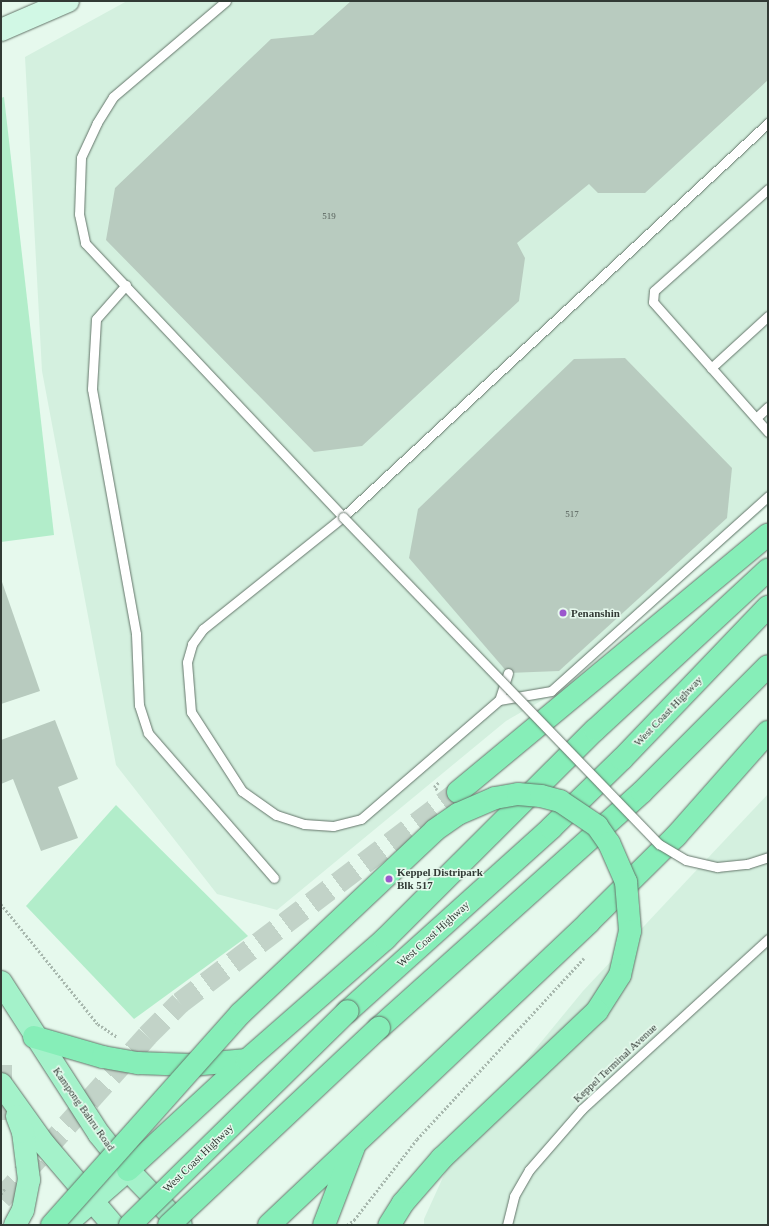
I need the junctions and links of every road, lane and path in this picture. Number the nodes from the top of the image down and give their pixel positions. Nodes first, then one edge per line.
1 (68, 1) edge
2 (226, 1) edge
3 (1, 30) edge
4 (768, 123) edge
5 (768, 188) edge
6 (126, 285) junction
7 (768, 316) edge
8 (711, 368) junction
9 (768, 407) edge
10 (756, 418) junction
11 (768, 432) edge
12 (768, 496) edge
13 (343, 518) junction
14 (768, 535) edge
15 (768, 570) edge
16 (768, 607) edge
17 (768, 666) edge
18 (508, 673) dead end
19 (499, 700) junction
20 (768, 732) edge
21 (458, 792) tunnel mouth
22 (768, 857) edge
23 (274, 878) dead end
24 (1, 904) edge
25 (768, 939) edge
26 (587, 955) dead end
27 (1, 982) edge
28 (34, 1037) junction
29 (124, 1039) dead end
30 (248, 1060) junction
31 (1, 1084) edge
32 (13, 1104) junction
33 (355, 1143) junction
34 (128, 1170) junction
35 (5, 1188) dead end
36 (1, 1194) edge
37 (92, 1202) junction
38 (15, 1225) edge
39 (52, 1225) edge
40 (65, 1225) edge
41 (113, 1225) edge
42 (130, 1225) edge
43 (169, 1225) edge
44 (181, 1225) edge
45 (269, 1225) edge
46 (324, 1225) edge
47 (347, 1225) edge
48 (389, 1225) edge
49 (507, 1225) edge

1 - 3 main road
2 - 6 lane
4 - 13 lane
5 - 8 lane
6 - 13 lane
6 - 23 lane
7 - 8 lane
8 - 10 lane
9 - 10 lane
10 - 11 lane
12 - 19 lane
13 - 19 lane
13 - 22 lane, bridge
14 - 21 highway
15 - 30 highway
16 - 42 highway, West Coast Highway, bridge
17 - 43 highway, bridge
18 - 19 lane
20 - 33 highway
24 - 29 path
25 - 49 lane, Keppel Terminal Avenue
26 - 47 path
27 - 28 main road, Kampong Bahru Road
28 - 30 highway
28 - 34 main road, Kampong Bahru Road
30 - 34 highway
31 - 32 main road
32 - 37 main road
32 - 38 main road
33 - 45 highway
33 - 46 highway
34 - 37 main road
34 - 44 main road, Kampong Bahru Road
35 - 36 path
37 - 40 main road
37 - 41 main road
39 - 48 highway, bridge

